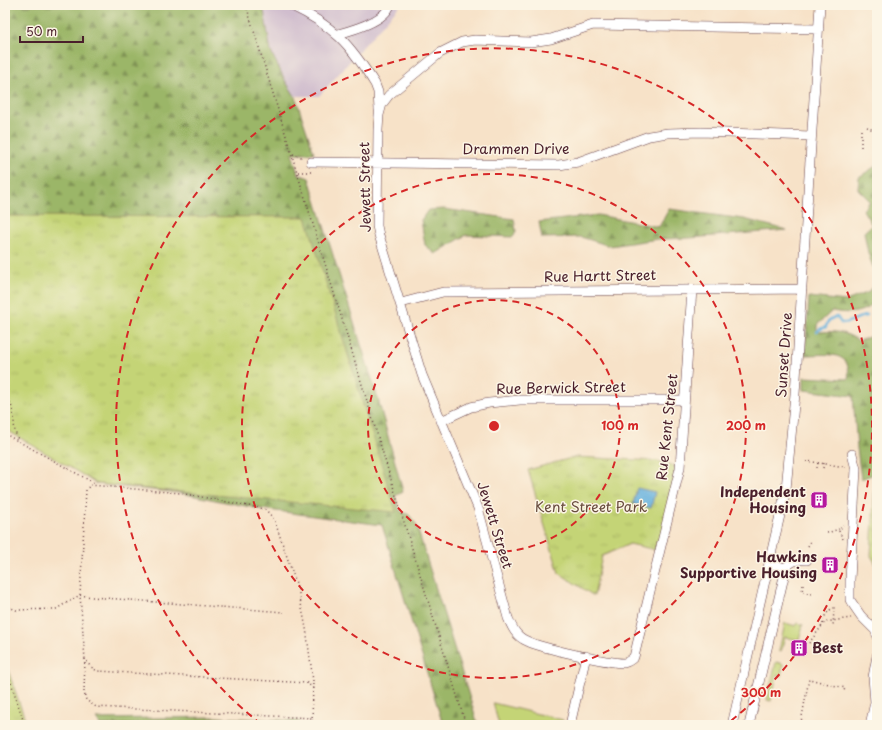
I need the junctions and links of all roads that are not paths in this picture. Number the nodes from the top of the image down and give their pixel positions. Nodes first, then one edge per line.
1 (290, 5) edge
2 (390, 5) edge
3 (820, 5) edge
4 (819, 29) junction
5 (338, 34) junction
6 (375, 84) junction
7 (397, 87) junction
8 (379, 115) junction
9 (811, 136) junction
10 (312, 162) road end
11 (378, 162) junction
12 (802, 289) junction
13 (692, 290) junction
14 (401, 303) junction
15 (684, 400) junction
16 (441, 421) junction
17 (852, 454) dead end
18 (807, 560) dead end
19 (771, 564) junction
20 (786, 568) junction
21 (877, 635) edge
22 (586, 656) junction
23 (877, 656) edge
24 (737, 706) junction
25 (753, 709) junction
26 (570, 725) edge
27 (732, 725) edge
28 (749, 725) edge
29 (870, 725) edge

1 - 5 street
2 - 5 street
3 - 4 street, Sunset Drive
4 - 7 street, Jewett Street
4 - 9 street, Sunset Drive
5 - 6 street
6 - 7 street
6 - 8 street
7 - 8 street, Jewett Street
8 - 11 street, Jewett Street
9 - 11 street, Drammen Drive
9 - 12 street, Sunset Drive
10 - 11 street, Drammen Drive
11 - 14 street, Jewett Street
12 - 13 street, Rue Hartt Street
12 - 19 street, Sunset Drive
13 - 14 street, Rue Hartt Street
13 - 15 street, Rue Kent Street
14 - 16 street, Jewett Street
15 - 16 street, Rue Berwick Street
15 - 22 street, Rue Kent Street
16 - 22 street, Jewett Street
17 - 21 street
18 - 20 street
19 - 20 street
19 - 24 street, Sunset Drive
20 - 25 street
22 - 26 street
23 - 29 street
24 - 25 street
24 - 27 street, Sunset Drive
25 - 28 street

